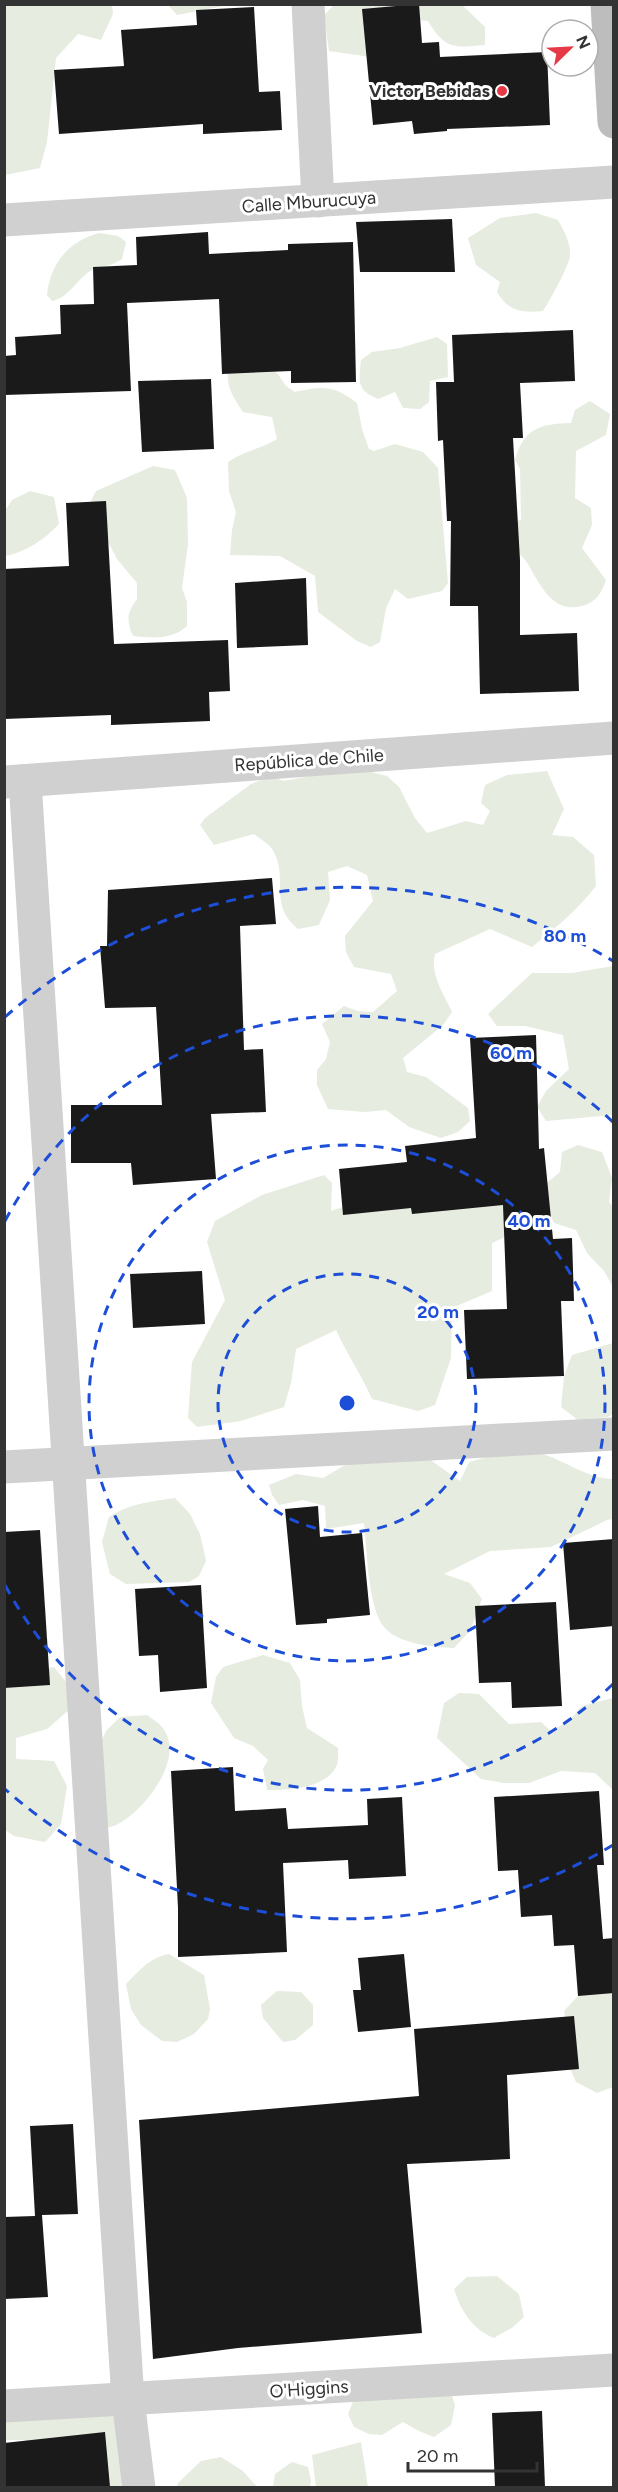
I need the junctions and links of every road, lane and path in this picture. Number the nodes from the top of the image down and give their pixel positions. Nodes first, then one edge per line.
1 (308, 4) edge
2 (607, 4) edge
3 (614, 122) edge
4 (614, 182) edge
5 (318, 201) junction
6 (4, 220) edge
7 (614, 738) edge
8 (15, 781) edge
9 (614, 1434) edge
10 (69, 1463) junction
11 (4, 1467) edge
12 (614, 2370) edge
13 (128, 2400) junction
14 (4, 2406) edge
15 (139, 2487) edge

1 - 5 street
2 - 3 main road
4 - 5 street, Calle Mburucuya
5 - 6 street, Calle Mburucuya
7 - 8 street, República de Chile
8 - 10 street
9 - 10 street
10 - 11 street
10 - 13 street
12 - 13 street, O'Higgins
13 - 14 street, O'Higgins
13 - 15 street

